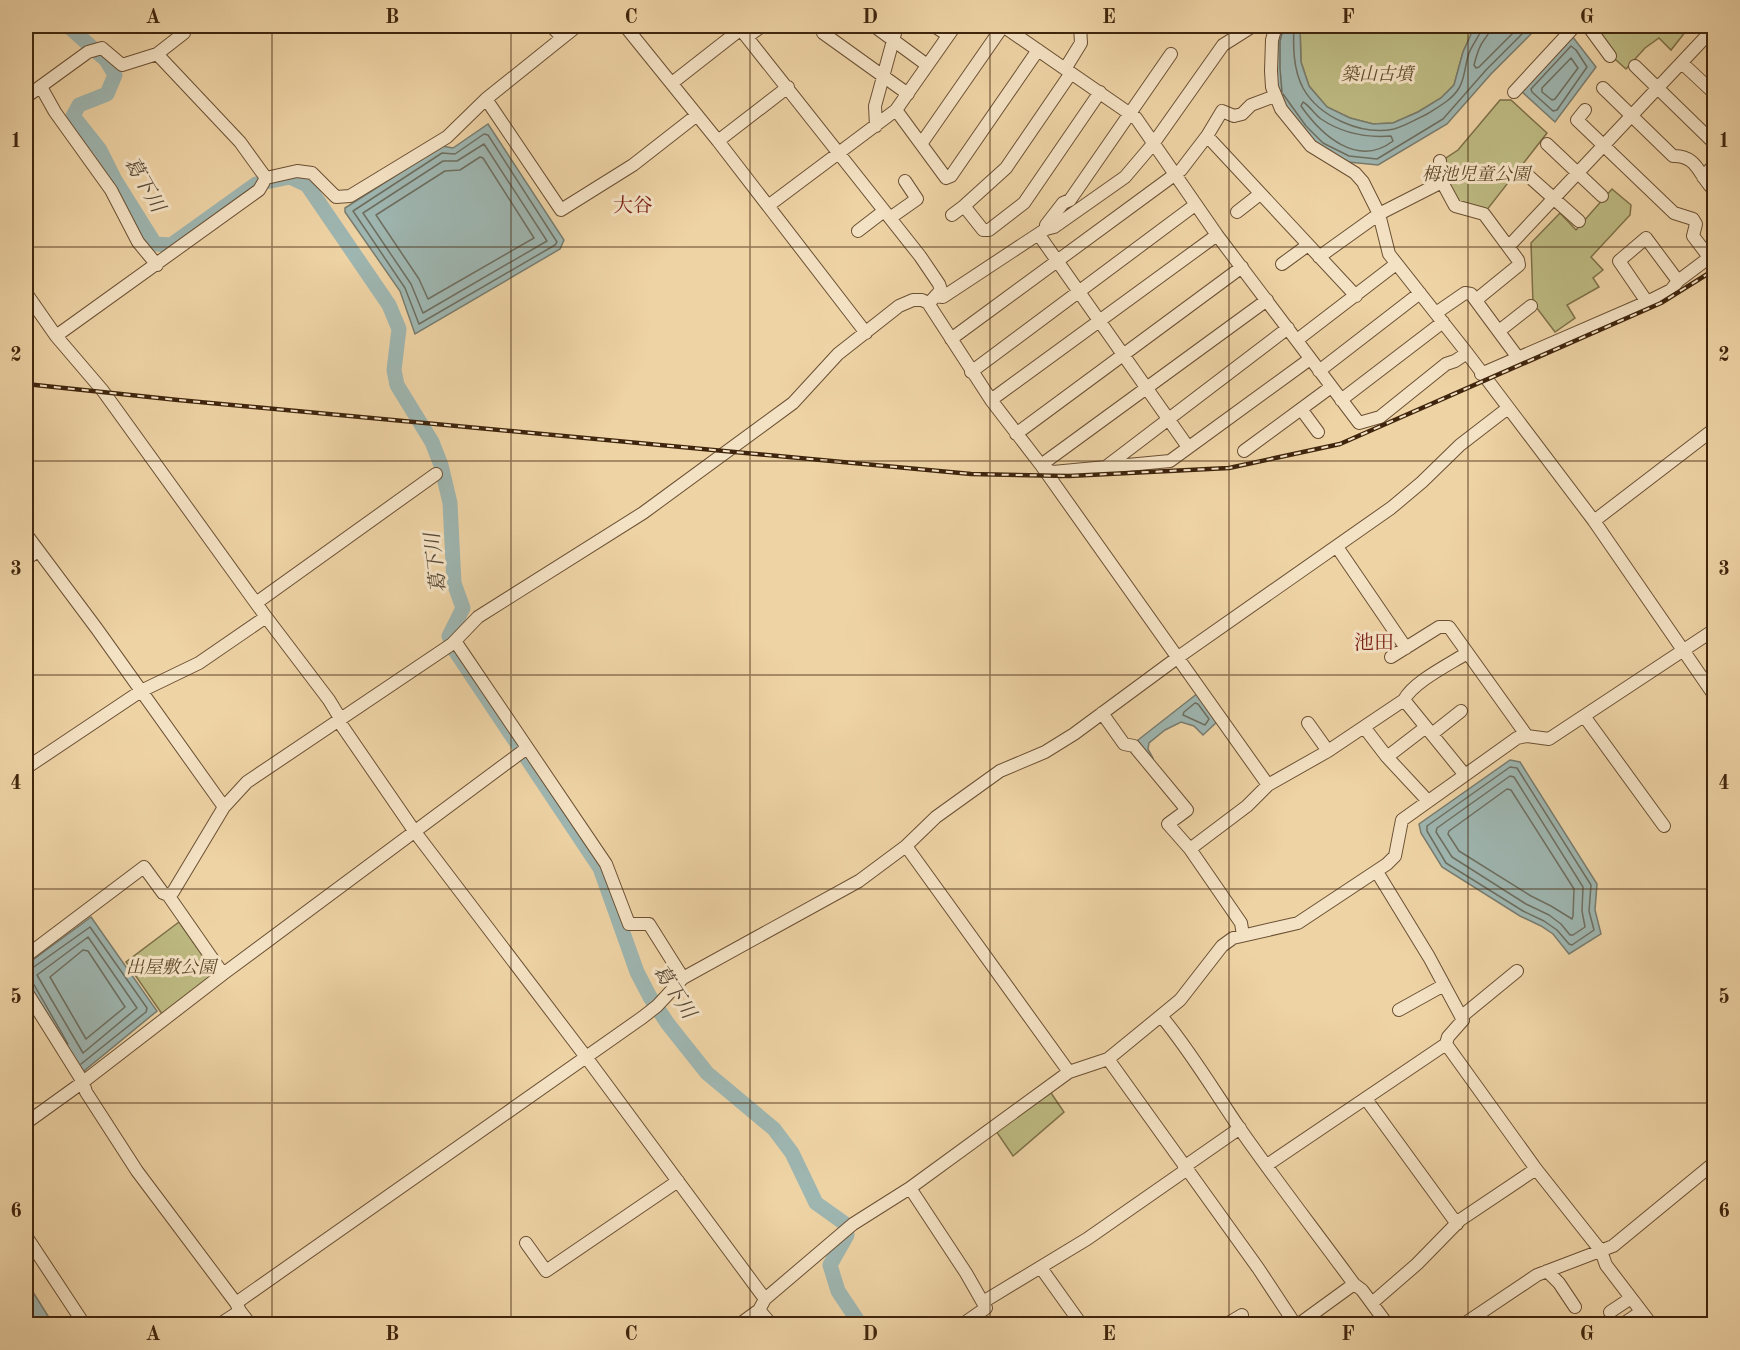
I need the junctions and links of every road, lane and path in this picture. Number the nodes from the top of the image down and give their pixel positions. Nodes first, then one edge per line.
1 (181, 26) edge
2 (551, 26) edge
3 (577, 26) edge
4 (626, 26) edge
5 (762, 26) edge
6 (829, 26) edge
7 (874, 26) edge
8 (897, 26) edge
9 (934, 26) edge
10 (1003, 26) edge
11 (1080, 26) edge
12 (1253, 26) edge
13 (1276, 26) edge
14 (1575, 26) edge
15 (1588, 26) edge
16 (1714, 28) edge
17 (742, 30) edge
18 (951, 30) edge
19 (562, 38) junction
20 (893, 39) junction
21 (1038, 50) junction
22 (157, 54) junction
23 (1171, 54) dead end
24 (1610, 56) dead end
25 (1682, 63) junction
26 (927, 65) junction
27 (1635, 66) dead end
28 (1068, 71) junction
29 (883, 76) junction
30 (672, 83) junction
31 (41, 87) junction
32 (788, 87) junction
33 (1603, 88) dead end
34 (1658, 89) junction
35 (1100, 92) junction
36 (1514, 92) dead end
37 (1714, 93) edge
38 (908, 94) junction
39 (1275, 96) junction
40 (26, 97) edge
41 (486, 99) junction
42 (1585, 110) dead end
43 (896, 111) junction
44 (1129, 114) junction
45 (698, 115) junction
46 (1632, 117) junction
47 (876, 126) junction
48 (1207, 136) junction
49 (718, 141) junction
50 (921, 144) junction
51 (1153, 144) junction
52 (1547, 144) dead end
53 (1714, 144) edge
54 (1605, 146) junction
55 (839, 153) junction
56 (1440, 161) dead end
57 (1714, 165) edge
58 (1524, 172) dead end
59 (1579, 174) junction
60 (1174, 176) junction
61 (1703, 177) junction
62 (266, 178) junction
63 (905, 181) dead end
64 (1442, 182) junction
65 (1714, 190) edge
66 (1260, 194) junction
67 (1602, 196) dead end
68 (1554, 199) junction
69 (1195, 205) junction
70 (768, 206) junction
71 (964, 206) junction
72 (1237, 212) dead end
73 (1379, 214) junction
74 (887, 215) junction
75 (952, 215) dead end
76 (1579, 222) dead end
77 (858, 231) dead end
78 (1042, 232) junction
79 (1217, 235) junction
80 (1308, 245) junction
81 (1509, 246) junction
82 (1712, 255) edge
83 (1319, 257) junction
84 (1058, 261) junction
85 (157, 264) junction
86 (1282, 264) dead end
87 (1396, 264) junction
88 (1242, 267) junction
89 (1678, 281) junction
90 (1079, 292) junction
91 (26, 293) edge
92 (1420, 293) junction
93 (1356, 296) junction
94 (932, 299) junction
95 (1267, 300) junction
96 (1476, 300) junction
97 (1647, 302) junction
98 (1531, 306) dead end
99 (1440, 317) junction
100 (1099, 321) junction
101 (1288, 328) junction
102 (1499, 330) junction
103 (866, 333) junction
104 (56, 336) junction
105 (951, 339) junction
106 (1297, 340) junction
107 (1467, 353) junction
108 (1124, 354) junction
109 (1310, 359) junction
110 (1519, 359) junction
111 (1319, 370) junction
112 (971, 372) junction
113 (1481, 374) junction
114 (1148, 387) junction
115 (1331, 387) junction
116 (991, 400) junction
117 (1341, 400) junction
118 (1508, 408) junction
119 (1301, 409) junction
120 (1170, 418) junction
121 (1714, 429) edge
122 (1318, 432) dead end
123 (1016, 434) junction
124 (1188, 447) junction
125 (1244, 451) dead end
126 (1106, 466) junction
127 (1042, 467) junction
128 (436, 474) dead end
129 (1594, 522) junction
130 (26, 534) edge
131 (1337, 547) junction
132 (38, 551) junction
133 (26, 559) edge
134 (256, 603) junction
135 (266, 617) junction
136 (1714, 630) edge
137 (455, 641) junction
138 (1406, 648) junction
139 (1684, 651) junction
140 (1467, 653) junction
141 (1392, 657) dead end
142 (1178, 658) junction
143 (141, 691) junction
144 (1714, 695) edge
145 (1404, 700) junction
146 (1461, 711) dead end
147 (1102, 713) junction
148 (1584, 716) junction
149 (339, 719) junction
150 (1308, 723) dead end
151 (1364, 727) junction
152 (1429, 731) junction
153 (1527, 736) junction
154 (527, 748) junction
155 (1328, 752) junction
156 (1387, 757) junction
157 (26, 768) edge
158 (1465, 776) junction
159 (1268, 785) junction
160 (1428, 801) junction
161 (224, 807) junction
162 (1664, 826) dead end
163 (415, 832) junction
164 (906, 846) junction
165 (1190, 849) junction
166 (1377, 872) junction
167 (168, 896) junction
168 (1244, 935) junction
169 (26, 956) edge
170 (1517, 971) dead end
171 (223, 974) junction
172 (683, 978) junction
173 (1444, 985) junction
174 (26, 991) edge
175 (1399, 1010) dead end
176 (1161, 1017) junction
177 (1461, 1017) junction
178 (1446, 1044) junction
179 (586, 1057) junction
180 (1108, 1059) junction
181 (1070, 1072) junction
182 (83, 1082) junction
183 (1366, 1099) junction
184 (26, 1123) edge
185 (1240, 1128) junction
186 (1714, 1163) edge
187 (1267, 1166) junction
188 (1185, 1168) junction
189 (1536, 1169) junction
190 (678, 1181) junction
191 (910, 1188) junction
192 (1457, 1224) junction
193 (26, 1236) edge
194 (526, 1243) dead end
195 (1601, 1251) junction
196 (1041, 1268) junction
197 (1547, 1271) junction
198 (1354, 1284) junction
199 (1631, 1298) junction
200 (982, 1302) junction
201 (1372, 1303) junction
202 (762, 1304) junction
203 (238, 1307) junction
204 (1575, 1307) dead end
205 (1610, 1312) dead end
206 (1641, 1312) junction
207 (1242, 1315) dead end
208 (84, 1324) edge
209 (220, 1324) edge
210 (250, 1324) edge
211 (740, 1324) edge
212 (771, 1324) edge
213 (963, 1324) edge
214 (1081, 1324) edge
215 (1227, 1324) edge
216 (1297, 1324) edge
217 (1388, 1324) edge
218 (1464, 1324) edge
219 (1623, 1324) edge
220 (1651, 1324) edge

1 - 22 street
2 - 19 street
3 - 19 street
4 - 30 street
5 - 17 street
6 - 29 street
7 - 20 street
8 - 20 street
9 - 18 street
10 - 21 street
10 - 50 street
11 - 28 street
12 - 51 street
13 - 39 street
14 - 36 street
15 - 24 street
16 - 25 street
17 - 30 street
17 - 32 street
18 - 26 street
19 - 41 street
20 - 26 street
20 - 29 street
21 - 28 street
21 - 50 street
22 - 31 street
22 - 62 street
23 - 44 street
25 - 34 street
25 - 37 street
26 - 38 street
27 - 34 street
28 - 35 street
28 - 71 street
29 - 38 street
29 - 47 street
30 - 45 street
31 - 40 street
31 - 85 street
32 - 49 street
32 - 55 street
33 - 46 street
34 - 46 street
34 - 53 street
35 - 44 street
35 - 71 street
38 - 43 street
39 - 48 street
39 - 73 street
41 - 45 street
41 - 62 street
42 - 54 street
43 - 47 street
43 - 50 street
44 - 51 street
44 - 78 street
45 - 49 street
46 - 54 street
46 - 61 street
47 - 55 street
48 - 60 street
48 - 66 street
49 - 70 street
51 - 60 street
51 - 78 street
52 - 59 street
54 - 59 street
54 - 82 street
55 - 70 street
55 - 74 street
56 - 64 street
57 - 61 street
58 - 68 street
59 - 67 street
59 - 68 street
60 - 69 street
60 - 84 street
61 - 65 street
62 - 85 street
63 - 74 street
64 - 73 street
64 - 81 street
66 - 72 street
66 - 80 street
68 - 76 street
68 - 81 street
69 - 79 street
69 - 90 street
70 - 103 street
71 - 75 street
73 - 83 street
73 - 87 street
74 - 77 street
74 - 94 street
78 - 84 street
78 - 94 street
79 - 88 street
79 - 100 street
80 - 83 street
80 - 86 street
81 - 96 street
82 - 89 street
83 - 93 street
84 - 90 street
84 - 105 street
85 - 104 street
87 - 92 street
87 - 93 street
88 - 95 street
88 - 108 street
89 - 97 street
89 - 97 street
90 - 100 street
90 - 112 street
91 - 104 street
92 - 99 street
92 - 111 street
93 - 106 street
94 - 103 street
94 - 105 street
95 - 101 street
95 - 114 street
96 - 99 street
96 - 102 street
97 - 110 street
98 - 102 street
99 - 107 street
99 - 117 street
100 - 108 street
100 - 116 street
101 - 106 street
101 - 120 street
102 - 110 street
103 - 137 street
104 - 134 street
105 - 112 street
106 - 109 street
107 - 113 street
107 - 117 street
108 - 114 street
108 - 123 street
109 - 111 street
109 - 124 street
110 - 113 street
111 - 115 street
112 - 116 street
113 - 118 street
114 - 120 street
114 - 127 street
115 - 117 street
115 - 119 street
116 - 123 street
118 - 129 street
118 - 131 street
119 - 122 street
119 - 125 street
120 - 124 street
120 - 126 street
121 - 129 street
123 - 127 street
124 - 126 street
126 - 127 street
127 - 142 street
128 - 134 street
129 - 139 street
130 - 132 street
131 - 138 street
131 - 142 street
132 - 133 street
132 - 143 street
134 - 135 street
135 - 143 street
135 - 149 street
136 - 139 street
137 - 149 street
137 - 154 street
138 - 140 street
138 - 141 street
139 - 144 street
139 - 148 street
140 - 145 street
140 - 153 street
142 - 147 street
142 - 159 street
143 - 157 street
143 - 161 street
145 - 151 street
145 - 152 street
146 - 152 street
147 - 164 street
147 - 165 street
148 - 153 street
148 - 162 street
149 - 161 street
149 - 163 street
150 - 155 street
151 - 155 street
151 - 156 street
152 - 156 street
152 - 158 street
153 - 158 street
154 - 163 street
154 - 172 street
155 - 159 street
156 - 160 street
158 - 160 street
159 - 165 street
160 - 166 street
161 - 167 street
163 - 171 street
163 - 179 street
164 - 172 street
164 - 181 street
165 - 168 street
166 - 168 street
166 - 173 street
167 - 169 street
167 - 171 street
168 - 176 street
170 - 177 street
171 - 182 street
172 - 179 street
173 - 175 street
173 - 177 street
174 - 182 street
176 - 180 street
176 - 185 street
177 - 178 street
178 - 183 street
178 - 189 street
179 - 190 street
179 - 203 street
180 - 181 street
180 - 188 street
181 - 191 street
182 - 184 street
182 - 203 street
183 - 187 street
183 - 192 street
185 - 187 street
185 - 188 street
186 - 195 street
187 - 198 street
188 - 196 street
188 - 216 street
189 - 192 street
189 - 195 street
190 - 194 street
190 - 202 street
191 - 200 street
191 - 202 street
192 - 201 street
193 - 208 street
195 - 197 street
195 - 199 street
196 - 200 street
196 - 214 street
197 - 204 street
197 - 218 street
198 - 201 street
198 - 216 street
199 - 205 street
199 - 206 street
200 - 213 street
201 - 217 street
202 - 211 street
202 - 212 street
203 - 209 street
203 - 210 street
206 - 219 street
206 - 220 street
207 - 215 street

